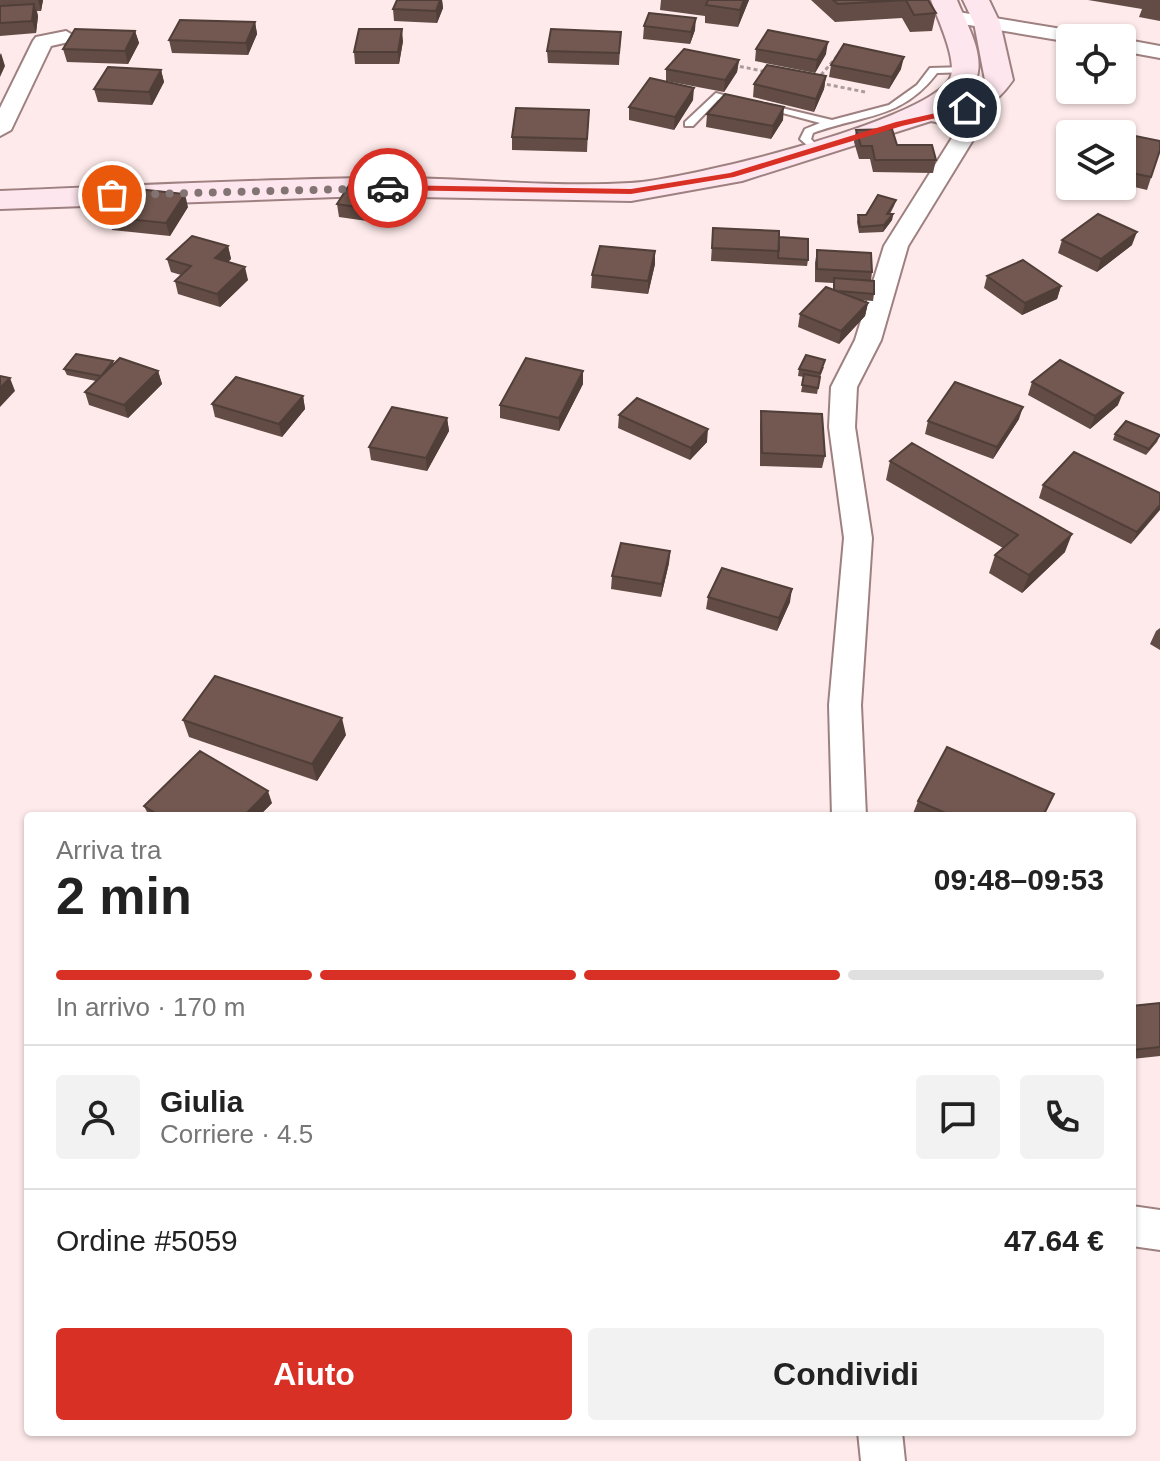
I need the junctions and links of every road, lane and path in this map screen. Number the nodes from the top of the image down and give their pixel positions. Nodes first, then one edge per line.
1 (948, 8) edge
2 (982, 12) edge
3 (1056, 32) edge
4 (66, 37) edge
5 (1136, 48) edge
6 (1160, 52) edge
7 (840, 53) edge
8 (732, 65) edge
9 (967, 70) junction
10 (779, 74) edge
11 (821, 75) edge
12 (810, 81) edge
13 (872, 93) edge
14 (967, 108) junction
15 (834, 123) junction
16 (689, 124) dead end
17 (899, 124) junction
18 (0, 130) edge
19 (816, 150) junction
20 (0, 200) edge
21 (849, 812) edge
22 (1136, 1227) edge
23 (1160, 1230) edge
24 (880, 1436) edge
25 (883, 1461) edge

1 - 2 street
1 - 9 main road
2 - 3 street
2 - 14 main road
4 - 18 street
5 - 6 street
7 - 11 path
8 - 10 path
9 - 15 lane
9 - 17 main road
12 - 13 path
14 - 17 main road
14 - 21 street
15 - 16 lane
15 - 19 lane
17 - 19 main road
19 - 20 main road
22 - 23 street
24 - 25 street

